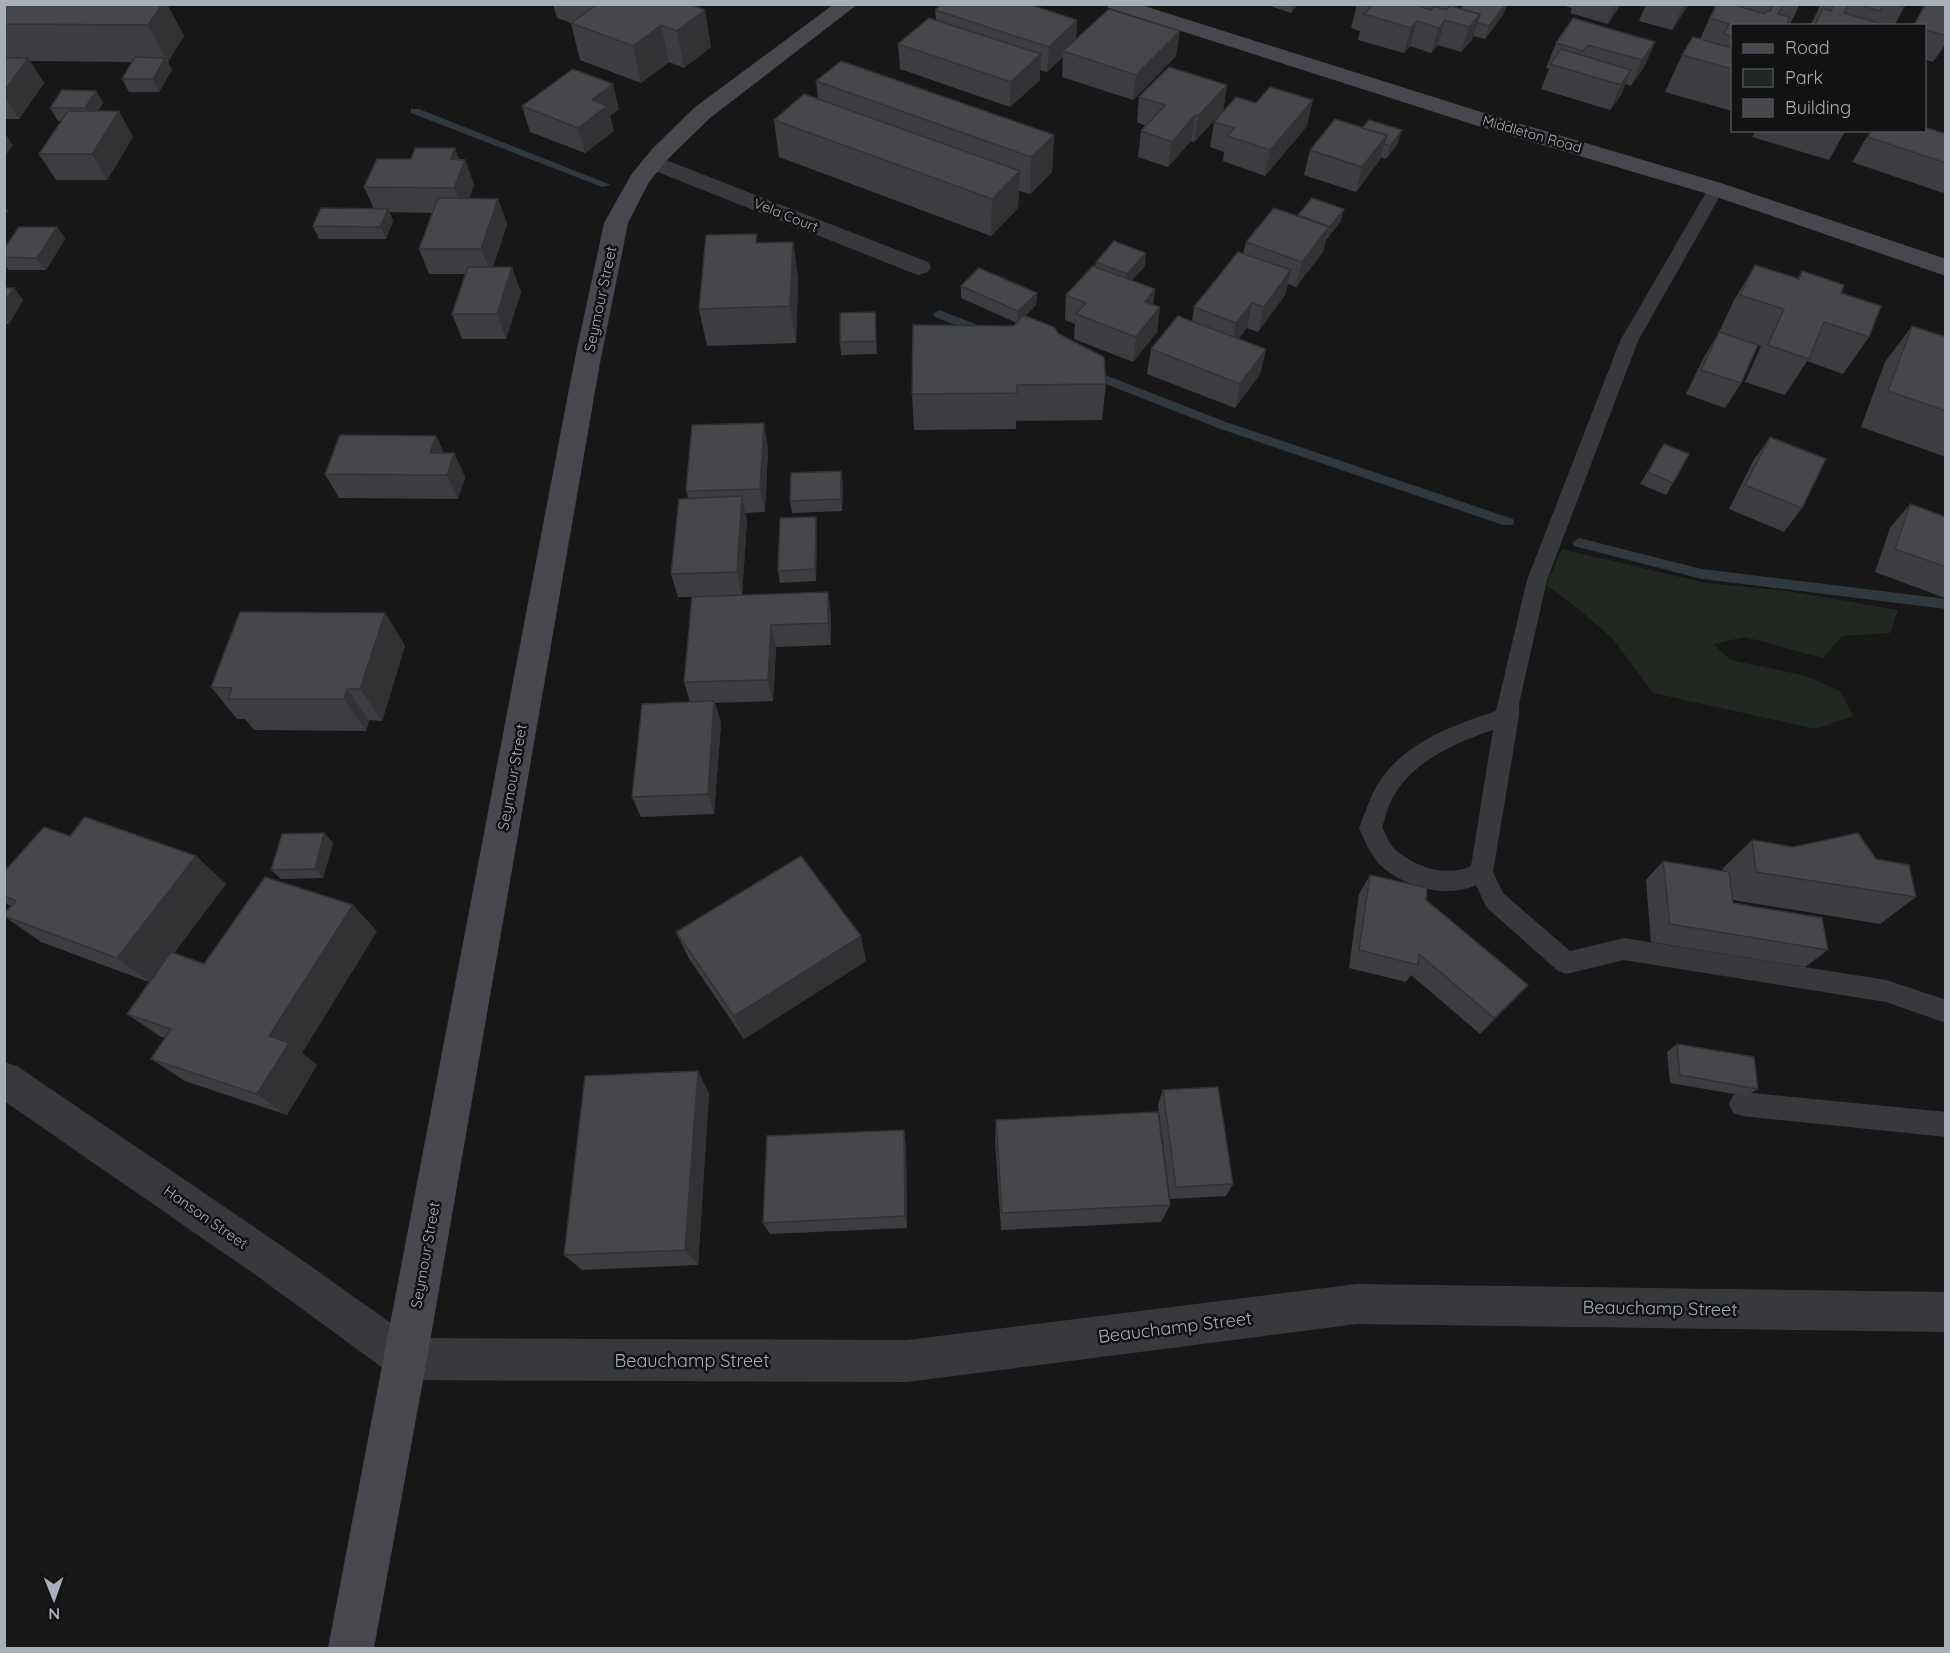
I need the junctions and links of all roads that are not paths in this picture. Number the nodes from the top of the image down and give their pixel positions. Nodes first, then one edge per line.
1 (848, 4) edge
2 (1116, 4) edge
3 (653, 162) junction
4 (1716, 189) junction
5 (919, 267) dead end
6 (1946, 268) edge
7 (1508, 716) junction
8 (1482, 872) junction
9 (1946, 1012) edge
10 (4, 1078) edge
11 (1742, 1104) dead end
12 (1946, 1125) edge
13 (1946, 1312) edge
14 (406, 1359) junction
15 (351, 1648) edge

1 - 3 street, Seymour Street
2 - 4 street, Middleton Road
3 - 5 street, Vela Court
3 - 14 street, Seymour Street
4 - 6 street, Middleton Road
4 - 7 lane
7 - 8 lane
7 - 8 lane
8 - 9 lane
10 - 14 street, Hanson Street
11 - 12 lane
13 - 14 street, Beauchamp Street
14 - 15 street, Seymour Street

